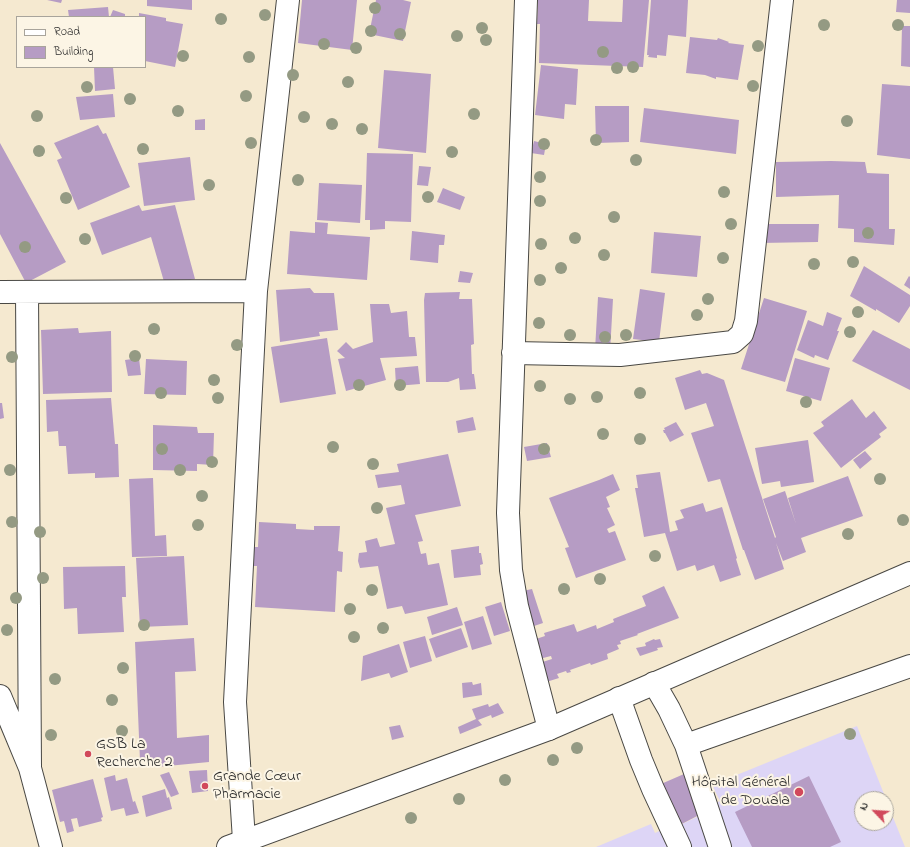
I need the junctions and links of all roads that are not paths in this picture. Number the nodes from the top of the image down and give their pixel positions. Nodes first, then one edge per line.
1 (288, 0) edge
2 (526, 0) edge
3 (782, 0) edge
4 (256, 291) junction
5 (0, 292) edge
6 (27, 292) junction
7 (514, 353) junction
8 (910, 573) edge
9 (910, 666) edge
10 (654, 683) junction
11 (0, 696) edge
12 (619, 698) junction
13 (549, 729) junction
14 (686, 745) junction
15 (30, 768) junction
16 (236, 844) edge
17 (51, 847) edge
18 (680, 847) edge
19 (720, 847) edge

1 - 4 street
2 - 7 street
3 - 7 street
4 - 6 street
4 - 16 street
5 - 6 street
6 - 15 street
7 - 13 street
8 - 10 street
9 - 14 street
10 - 12 street
10 - 14 street
11 - 15 street
12 - 13 street
12 - 18 street
13 - 16 street
14 - 19 street
15 - 17 street

